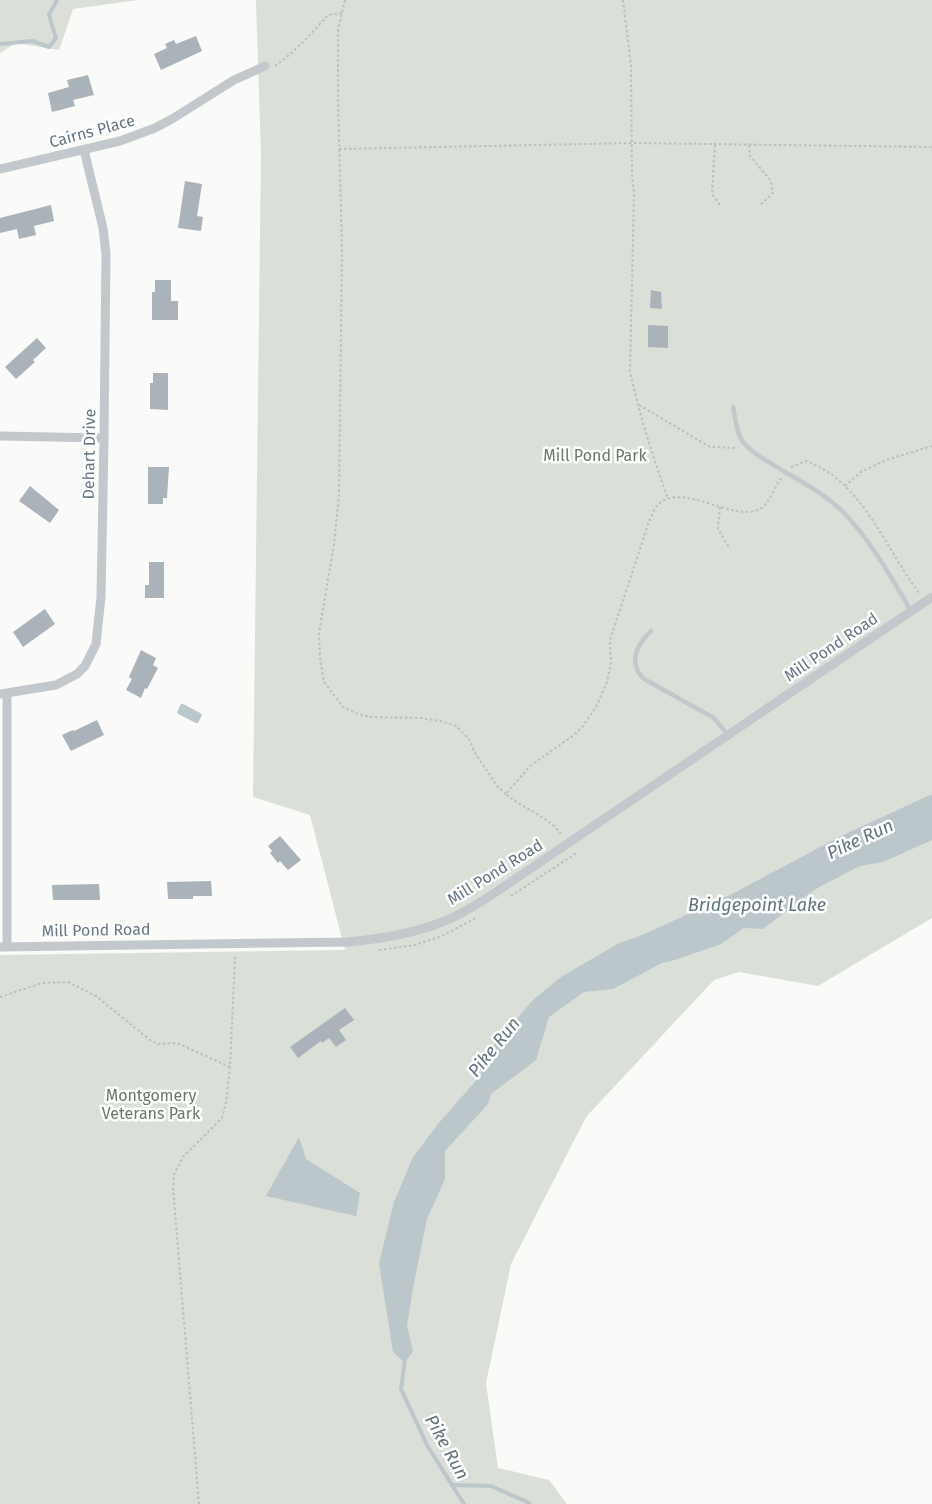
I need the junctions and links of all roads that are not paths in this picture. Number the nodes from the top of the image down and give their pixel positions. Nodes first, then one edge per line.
1 (265, 66) road end
2 (84, 150) junction
3 (0, 169) edge
4 (733, 407) dead end
5 (0, 436) edge
6 (104, 438) junction
7 (932, 597) edge
8 (911, 611) junction
9 (651, 631) dead end
10 (3, 694) edge
11 (728, 735) junction
12 (3, 947) edge

1 - 2 street, Cairns Place
2 - 3 street, Cairns Place
2 - 6 street, Dehart Drive
4 - 8 lane
5 - 6 street
6 - 10 street, Dehart Drive
7 - 8 street, Mill Pond Road
8 - 11 street, Mill Pond Road
9 - 11 lane
10 - 12 street
11 - 12 street, Mill Pond Road

